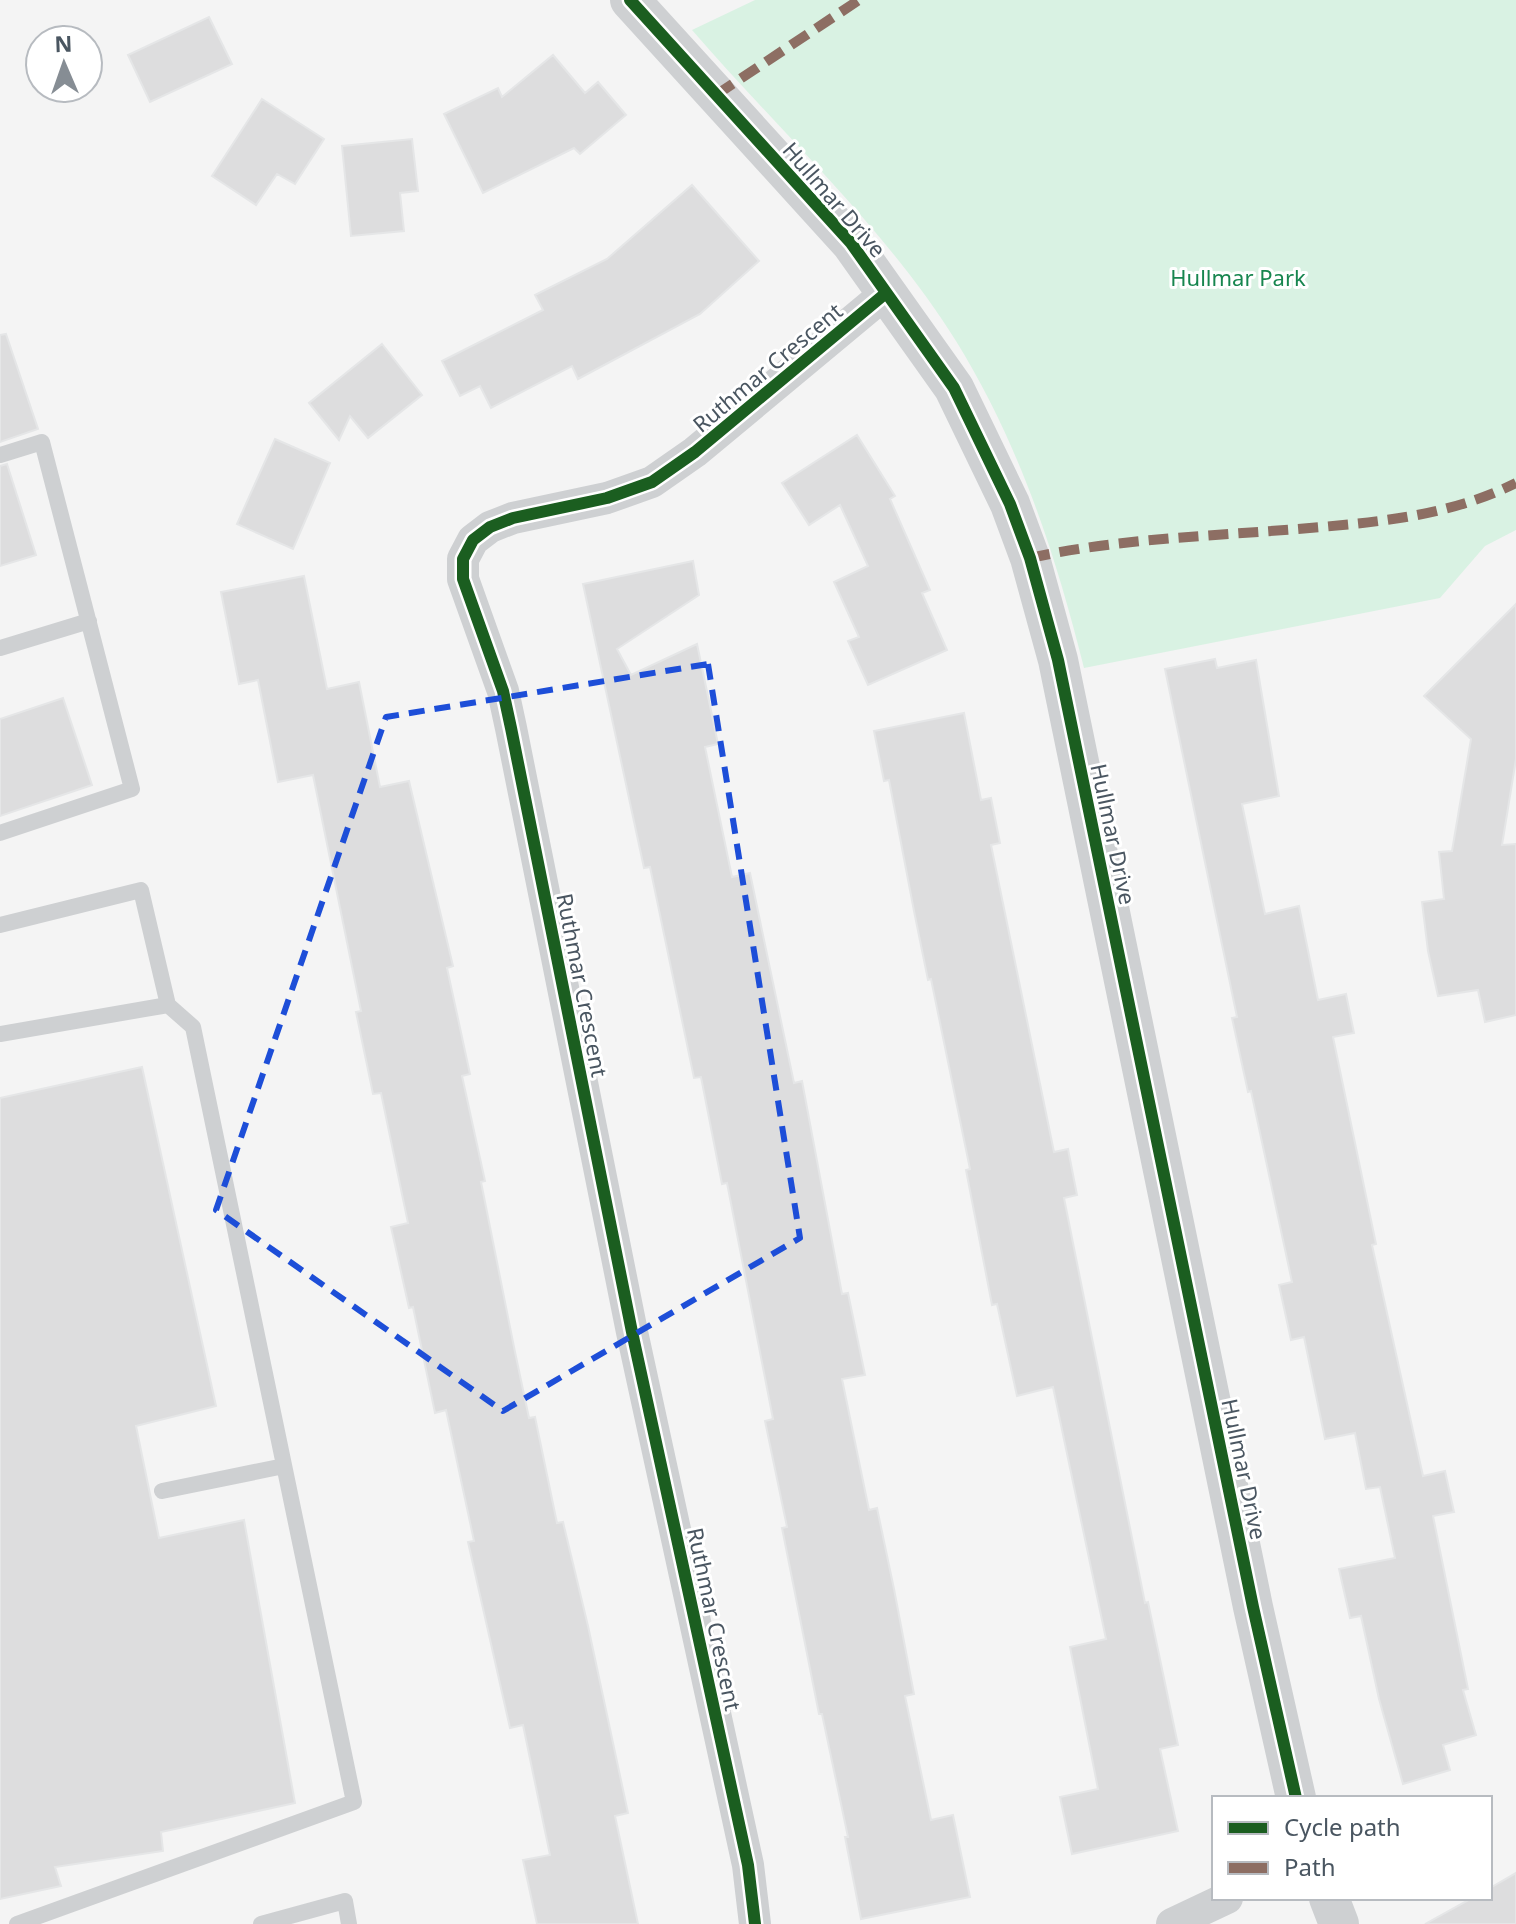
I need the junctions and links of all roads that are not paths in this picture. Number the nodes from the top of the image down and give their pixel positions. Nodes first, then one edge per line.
1 (630, 0) edge
2 (886, 293) junction
3 (0, 455) edge
4 (89, 621) junction
5 (0, 648) edge
6 (0, 833) edge
7 (0, 925) edge
8 (168, 1005) junction
9 (0, 1034) edge
10 (284, 1466) junction
11 (162, 1491) dead end
12 (1296, 1796) edge
13 (1223, 1900) edge
14 (1330, 1900) edge
15 (17, 1924) edge
16 (261, 1924) edge
17 (349, 1924) edge
18 (755, 1924) edge
19 (1172, 1924) edge
20 (1339, 1924) edge

1 - 2 street, Hullmar Drive
2 - 12 street, Hullmar Drive
2 - 18 street, Ruthmar Crescent
3 - 4 lane
4 - 5 lane
4 - 6 lane
7 - 8 lane
8 - 9 lane
8 - 10 lane
10 - 11 lane
10 - 15 lane
13 - 19 street
14 - 20 street
16 - 17 lane

